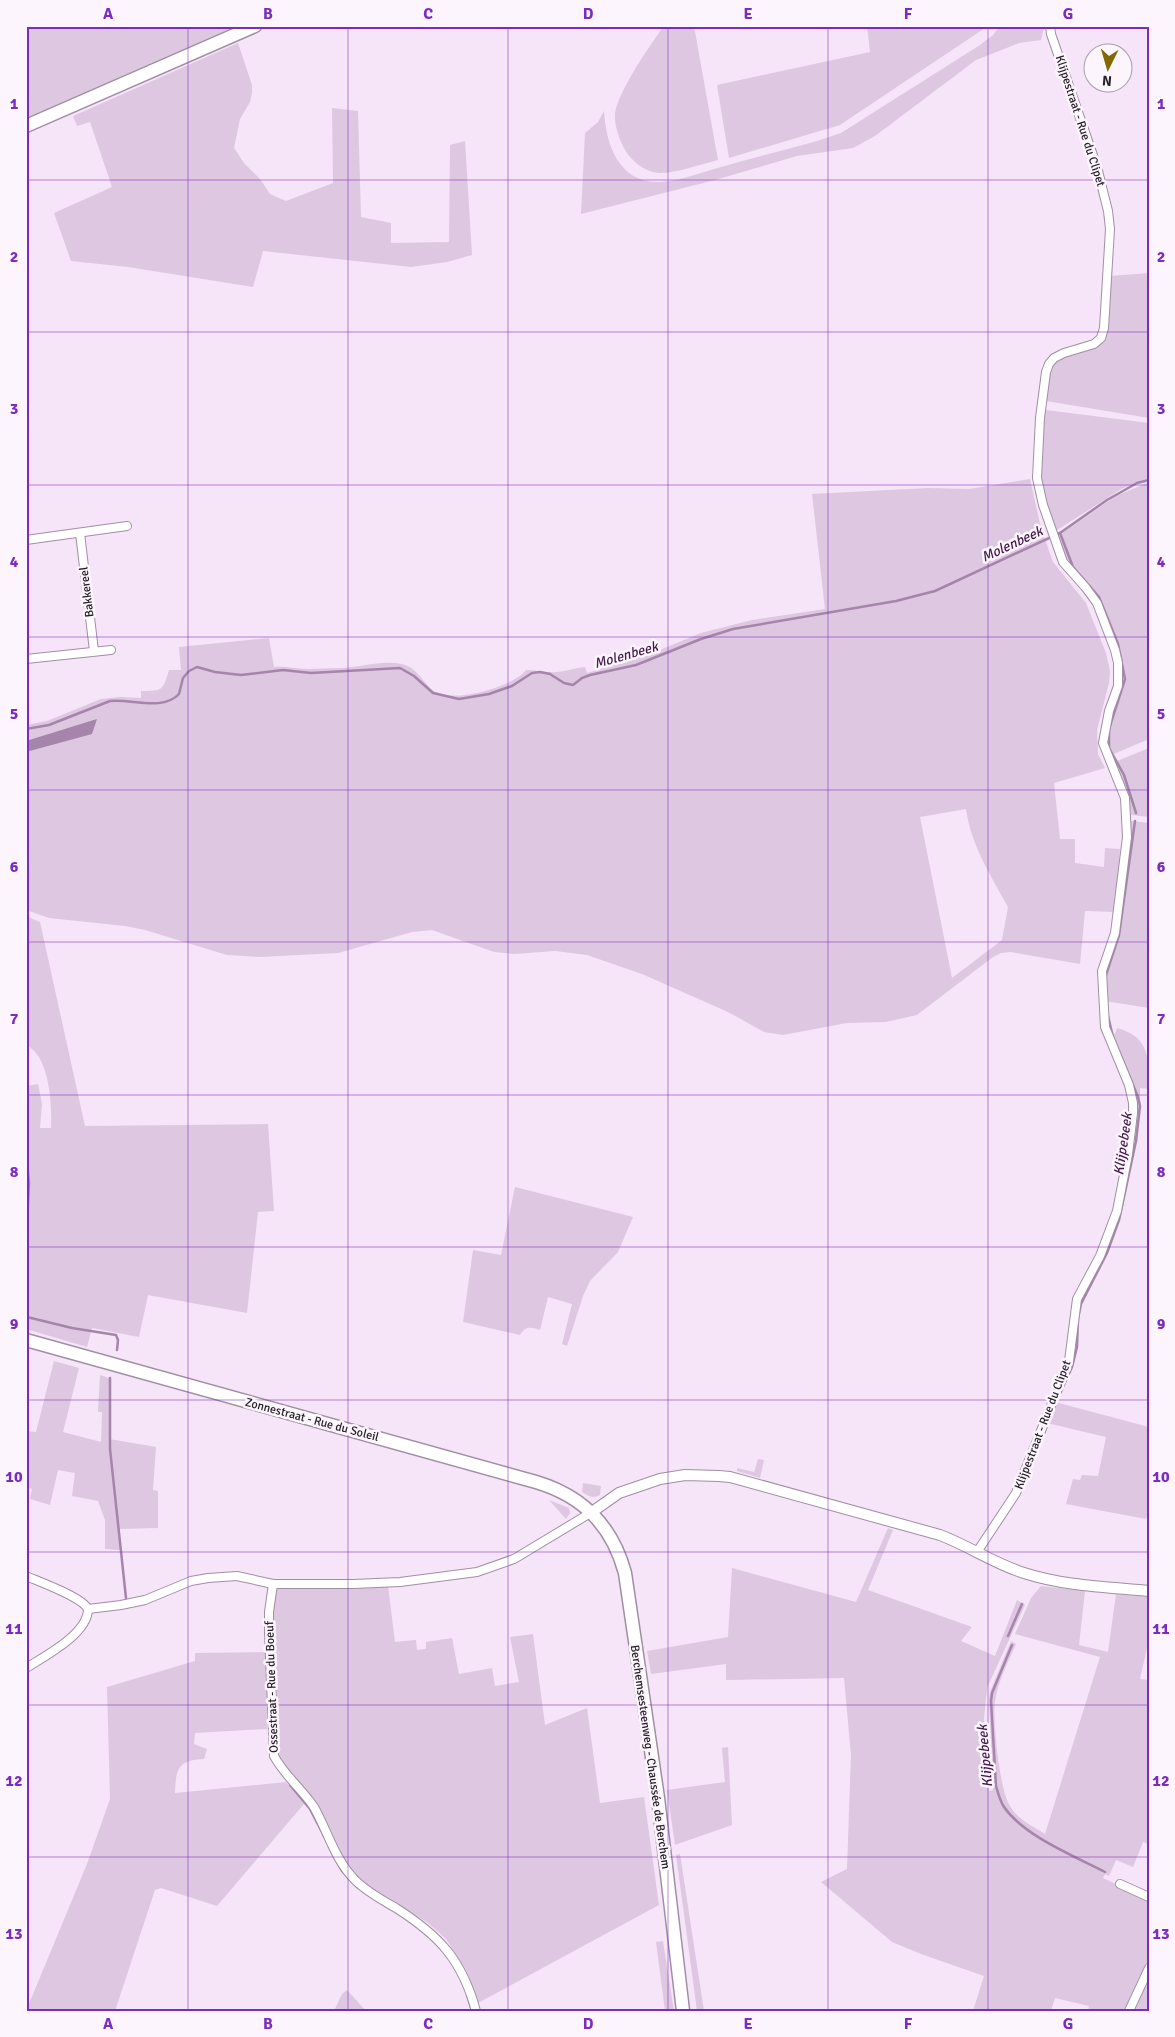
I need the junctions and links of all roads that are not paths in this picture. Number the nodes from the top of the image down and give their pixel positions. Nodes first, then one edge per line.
1 (255, 26) edge
2 (1050, 26) edge
3 (26, 126) edge
4 (127, 526) dead end
5 (80, 533) junction
6 (26, 540) edge
7 (111, 650) dead end
8 (94, 651) junction
9 (26, 659) edge
10 (26, 1340) edge
11 (592, 1512) junction
12 (977, 1552) junction
13 (26, 1576) edge
14 (273, 1584) junction
15 (1149, 1591) edge
16 (88, 1610) junction
17 (26, 1668) edge
18 (1120, 1884) dead end
19 (1149, 1897) edge
20 (1149, 1968) edge
21 (476, 2011) edge
22 (683, 2011) edge
23 (1129, 2011) edge

1 - 3 main road
2 - 12 street, Klijpestraat - Rue du Clipet
4 - 5 street
5 - 6 street
5 - 8 street, Bakkereel
7 - 8 street
8 - 9 street
10 - 11 main road, Zonnestraat - Rue du Soleil
11 - 12 street
11 - 14 street
11 - 22 main road, Berchemsesteenweg - Chaussée de Berchem
12 - 15 street
13 - 16 street
14 - 16 street
14 - 21 street, Ossestraat - Rue du Boeuf
16 - 17 street
18 - 19 street
20 - 23 street

